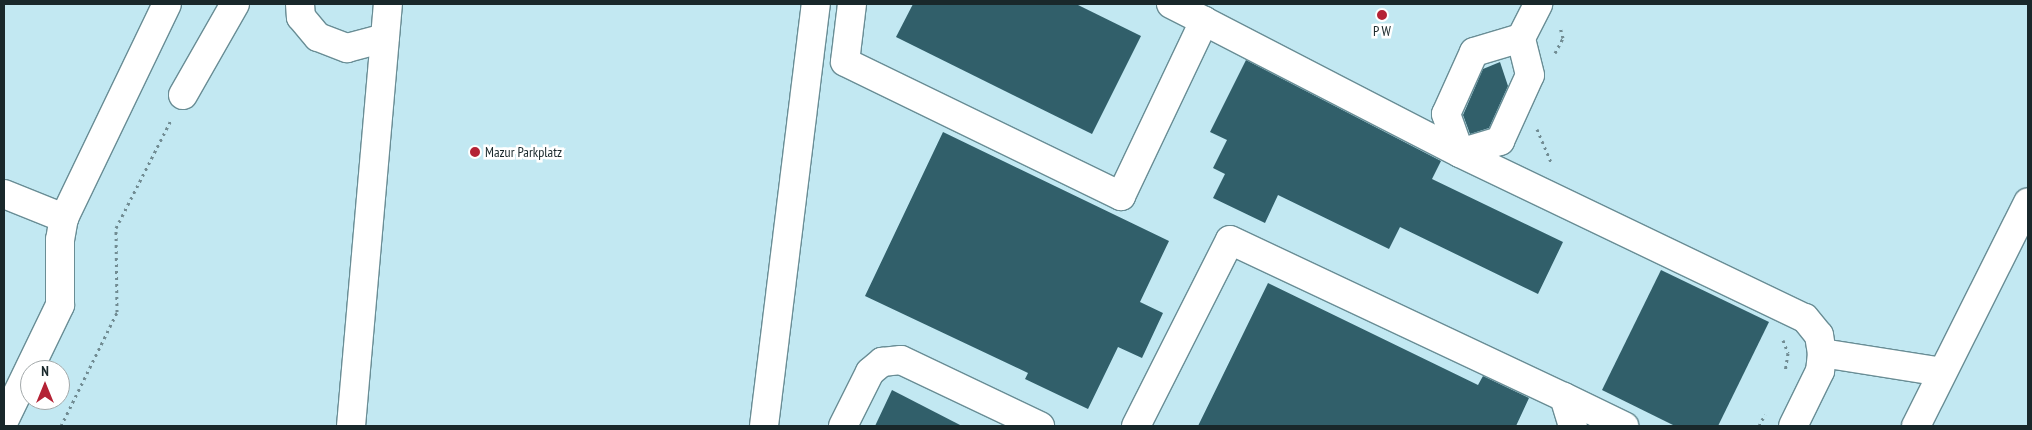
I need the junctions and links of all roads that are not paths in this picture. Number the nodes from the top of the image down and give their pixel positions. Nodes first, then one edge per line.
1 (166, 4) edge
2 (235, 4) edge
3 (300, 4) edge
4 (388, 4) edge
5 (816, 4) edge
6 (852, 4) edge
7 (1171, 4) edge
8 (1538, 4) edge
9 (1204, 21) junction
10 (385, 38) junction
11 (1521, 38) junction
12 (183, 95) road end
13 (1460, 154) junction
14 (4, 194) edge
15 (2028, 202) edge
16 (64, 218) junction
17 (1822, 353) junction
18 (1942, 372) junction
19 (1564, 397) junction
20 (4, 421) edge
21 (351, 426) edge
22 (764, 426) edge
23 (844, 426) edge
24 (1040, 426) edge
25 (1136, 426) edge
26 (1573, 426) edge
27 (1624, 426) edge
28 (1793, 426) edge
29 (1916, 426) edge

1 - 16 street
2 - 12 street
3 - 10 street
4 - 10 street
5 - 22 street
6 - 9 street
7 - 9 street
8 - 11 street
9 - 13 street
10 - 21 street
11 - 13 street
11 - 13 street
13 - 17 street
14 - 16 street
15 - 18 street
16 - 20 street
17 - 18 street
17 - 28 street
18 - 29 street
19 - 25 street
19 - 26 street
19 - 27 street
23 - 24 street

